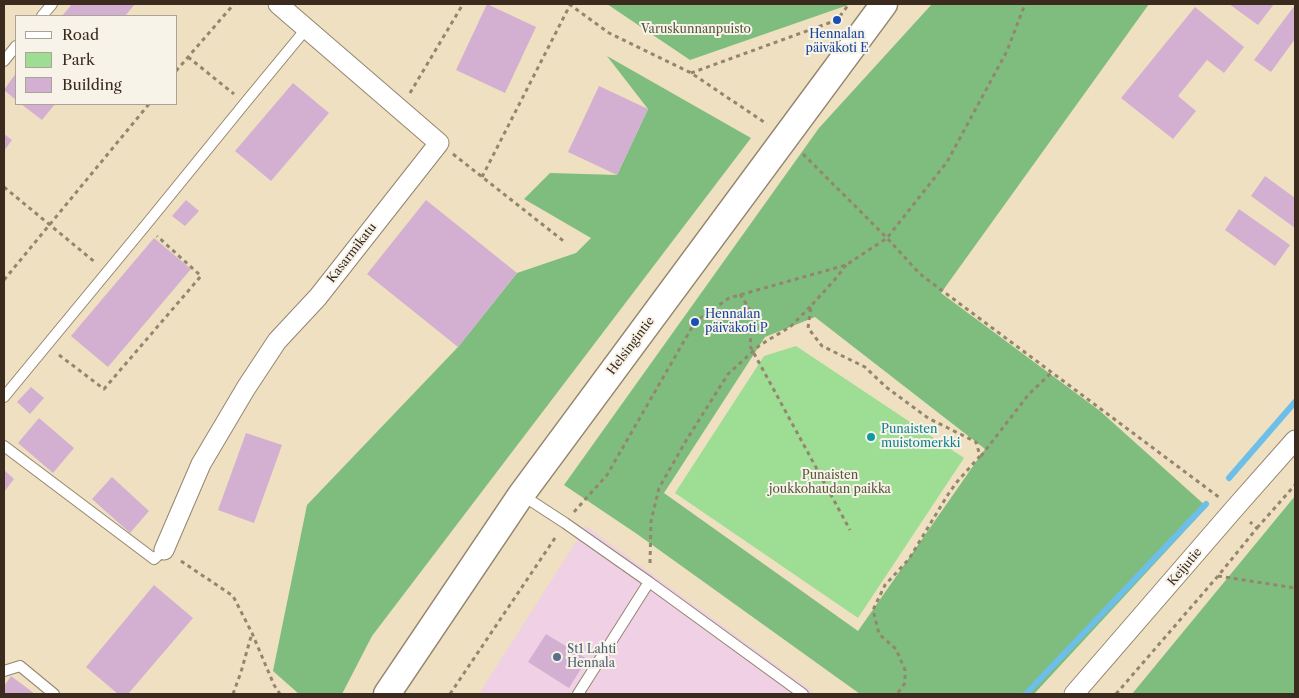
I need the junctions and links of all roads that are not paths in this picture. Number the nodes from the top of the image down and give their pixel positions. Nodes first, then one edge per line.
1 (52, 4) edge
2 (278, 4) edge
3 (884, 4) edge
4 (43, 15) edge
5 (306, 30) junction
6 (15, 47) edge
7 (4, 61) edge
8 (4, 397) edge
9 (1295, 440) edge
10 (4, 446) edge
11 (521, 495) junction
12 (164, 550) joint
13 (650, 582) junction
14 (4, 671) edge
15 (390, 693) edge
16 (54, 694) edge
17 (578, 694) edge
18 (803, 694) edge
19 (1074, 694) edge

1 - 4 lane
2 - 5 street
3 - 11 main road, Helsingintie
5 - 8 lane
5 - 12 street, Kasarmikatu
6 - 7 lane
9 - 19 street, Keijutie
10 - 12 lane
11 - 13 lane
11 - 15 main road, Helsingintie
13 - 17 lane
13 - 18 lane
14 - 16 lane

